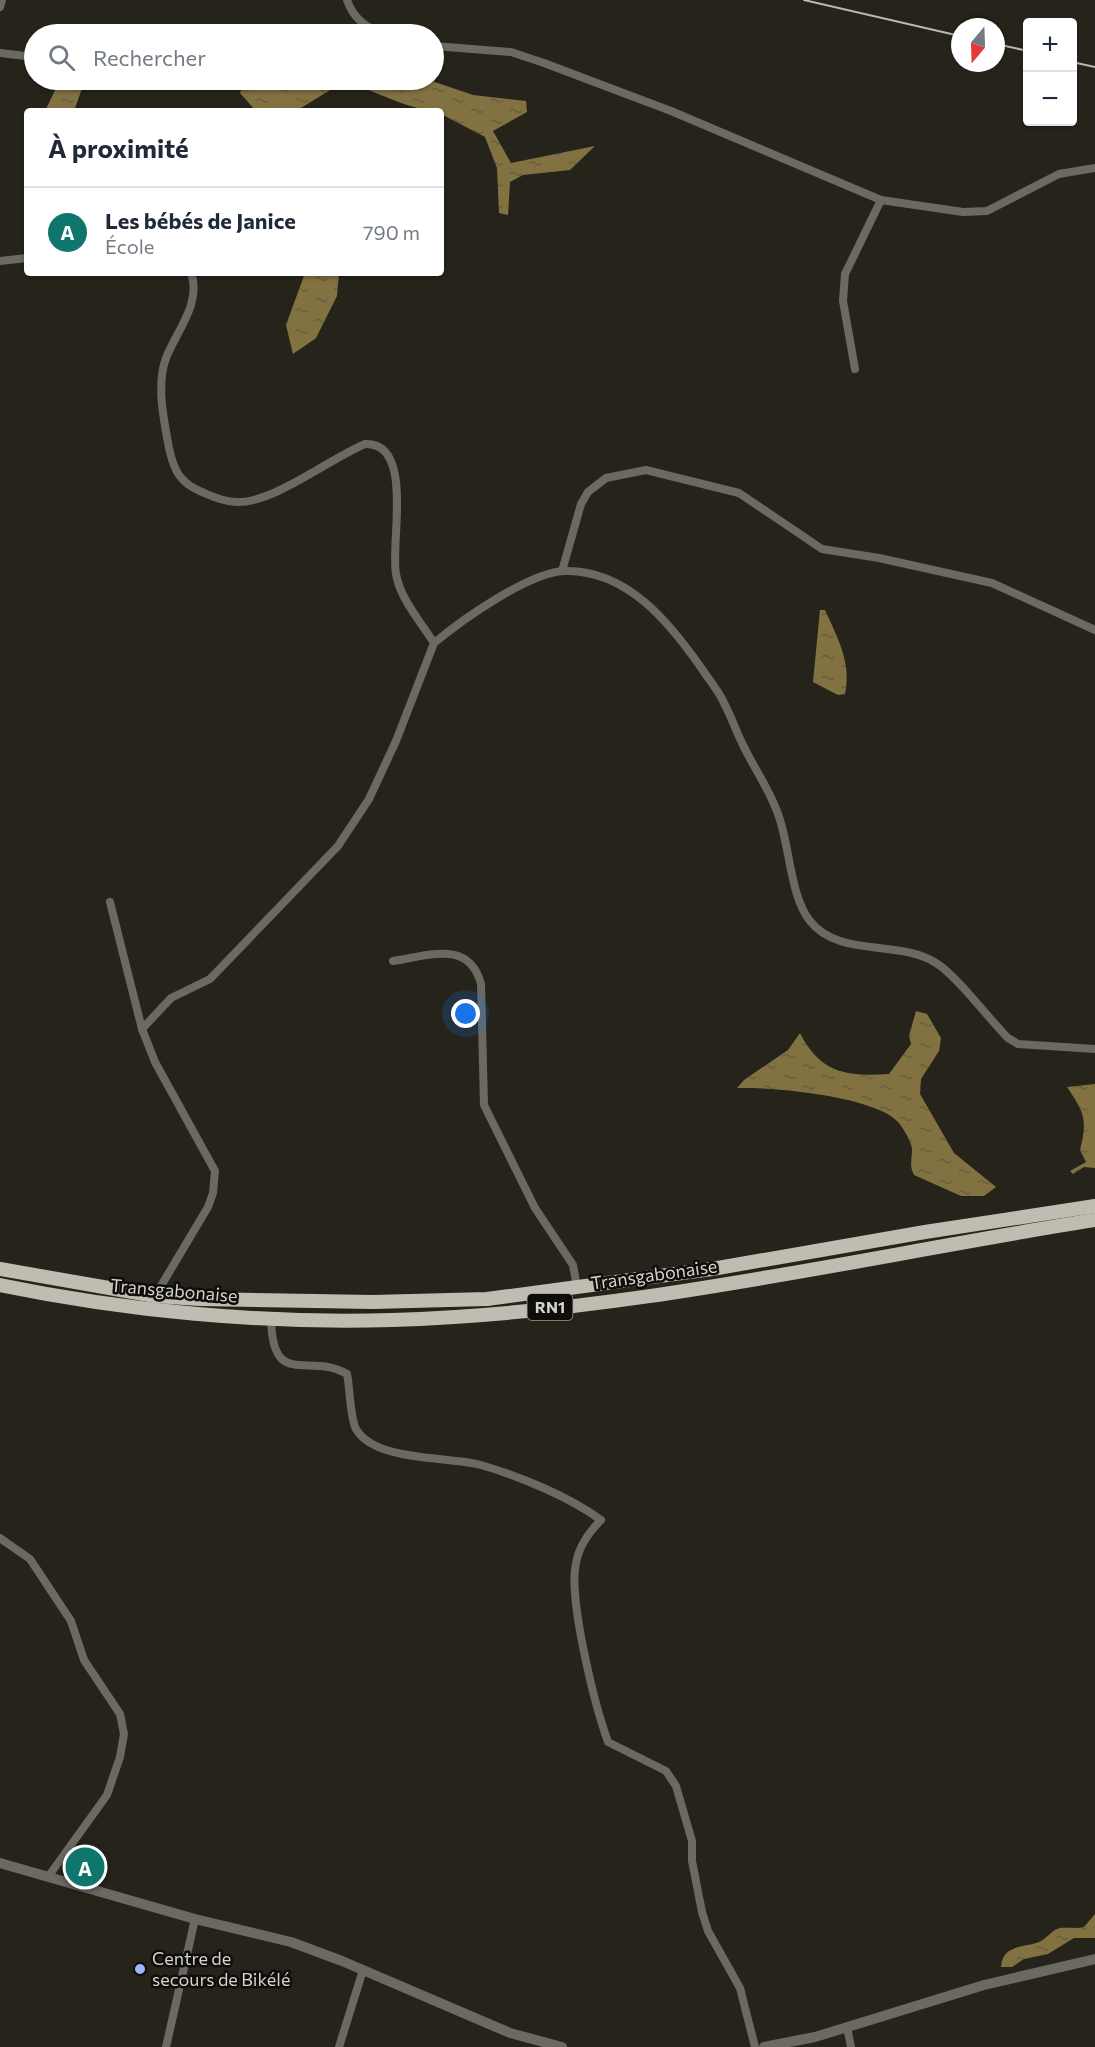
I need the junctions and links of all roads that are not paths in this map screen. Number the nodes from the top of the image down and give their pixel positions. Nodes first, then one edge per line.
1 (2, 0) edge
2 (347, 0) edge
3 (0, 7) edge
4 (364, 24) edge
5 (444, 47) edge
6 (0, 54) edge
7 (24, 56) edge
8 (1095, 168) edge
9 (881, 200) junction
10 (24, 258) edge
11 (0, 261) edge
12 (192, 276) edge
13 (855, 369) dead end
14 (562, 571) junction
15 (1095, 630) edge
16 (434, 643) junction
17 (110, 902) dead end
18 (393, 961) dead end
19 (142, 1029) junction
20 (1095, 1049) edge
21 (1095, 1206) edge
22 (1095, 1220) edge
23 (0, 1269) edge
24 (0, 1285) edge
25 (577, 1287) junction
26 (155, 1296) junction
27 (271, 1317) junction
28 (0, 1538) edge
29 (0, 1863) edge
30 (48, 1877) junction
31 (195, 1919) junction
32 (1095, 1959) edge
33 (363, 1970) junction
34 (847, 2027) junction
35 (165, 2046) edge
36 (339, 2047) edge
37 (562, 2047) edge
38 (755, 2047) edge
39 (764, 2047) edge
40 (851, 2047) edge

1 - 3 street
2 - 4 street
5 - 9 street
6 - 7 street
8 - 9 street
9 - 13 street
10 - 11 street
12 - 16 street
14 - 15 street
14 - 16 street
14 - 20 street
16 - 19 street
17 - 19 street
18 - 25 street
19 - 26 street
21 - 25 highway, Transgabonaise / RN1
22 - 27 highway, Transgabonaise / RN1
23 - 26 highway, Transgabonaise / RN1
24 - 27 highway, Transgabonaise / RN1
25 - 26 highway, Transgabonaise / RN1
27 - 38 street
28 - 30 street
29 - 30 street
30 - 31 street
31 - 33 street
31 - 35 street
32 - 34 street
33 - 36 street
33 - 37 street
34 - 39 street
34 - 40 street

